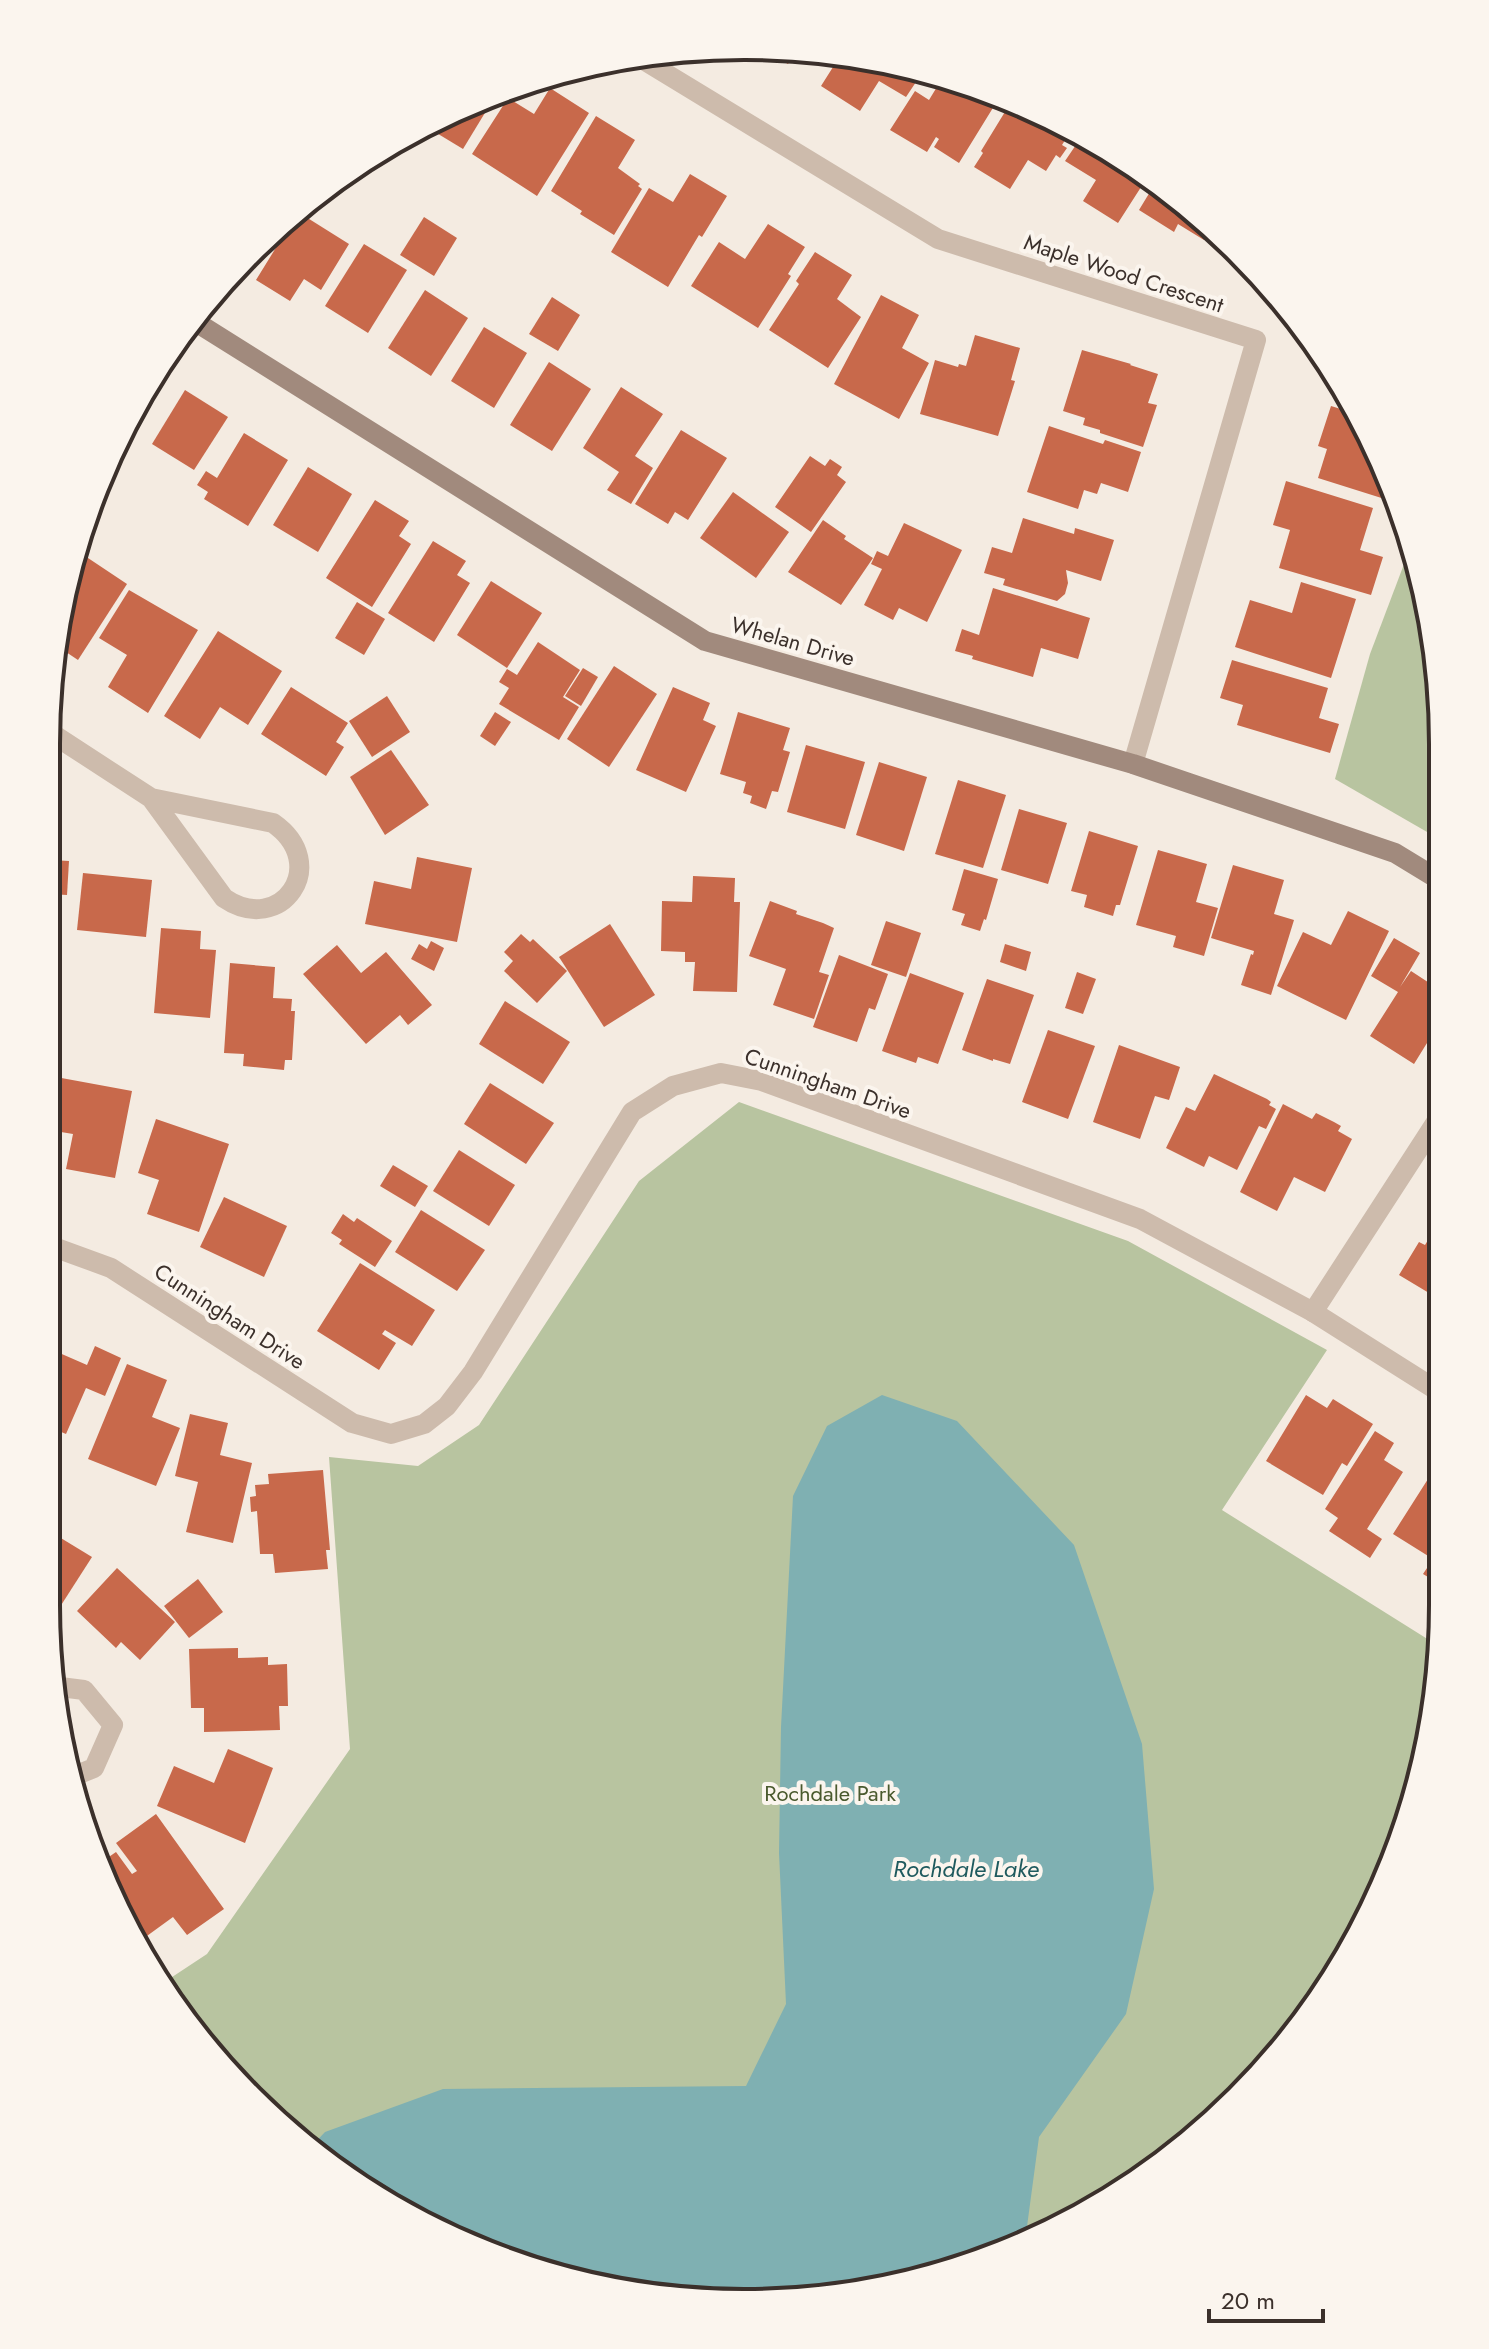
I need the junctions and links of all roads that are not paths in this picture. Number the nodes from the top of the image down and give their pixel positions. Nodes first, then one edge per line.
1 (654, 66) edge
2 (202, 326) edge
3 (60, 739) edge
4 (1133, 764) junction
5 (151, 798) junction
6 (1429, 874) edge
7 (1429, 1133) edge
8 (60, 1249) edge
9 (1313, 1312) junction
10 (1429, 1385) edge
11 (65, 1688) edge
12 (81, 1773) edge

1 - 4 street, Maple Wood Crescent
2 - 4 street, Whelan Drive
3 - 5 street
4 - 6 street, Whelan Drive
5 - 5 street
7 - 9 street
8 - 9 street, Cunningham Drive
9 - 10 street, Cunningham Drive
11 - 12 street

